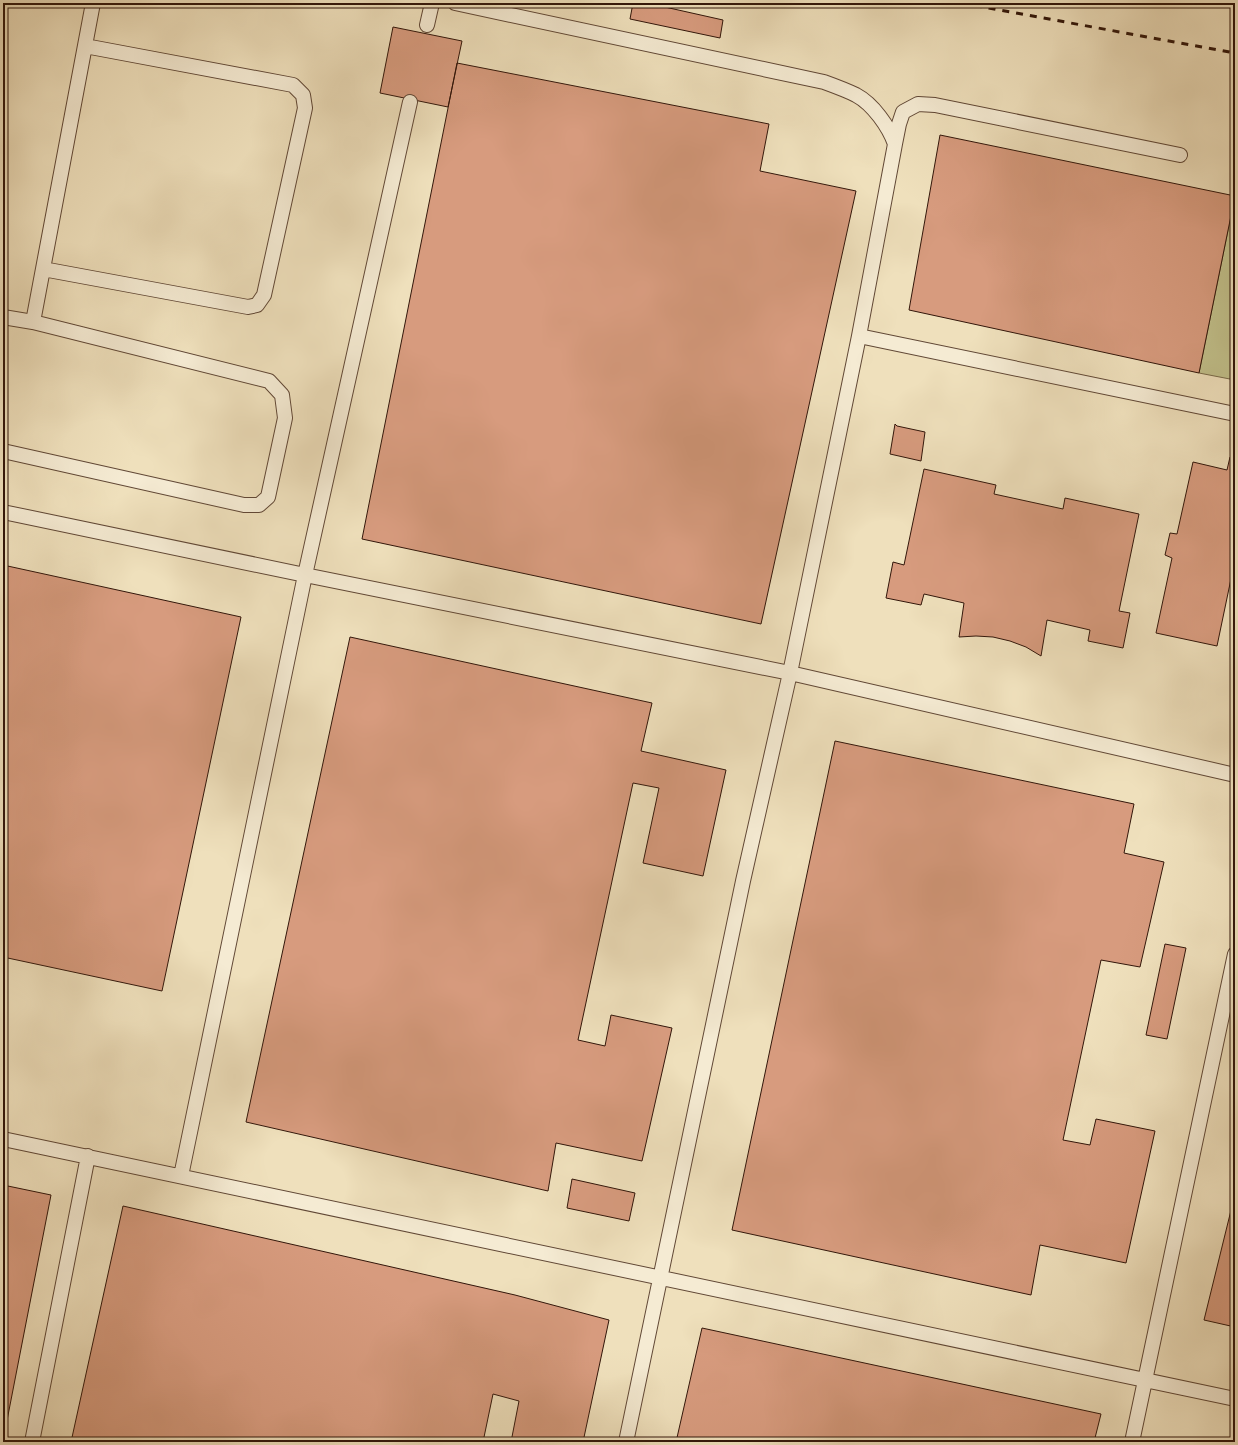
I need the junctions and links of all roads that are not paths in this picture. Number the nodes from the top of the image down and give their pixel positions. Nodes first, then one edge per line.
1 (93, 3) edge
2 (432, 3) edge
3 (455, 3) edge
4 (428, 25) dead end
5 (85, 46) junction
6 (410, 102) dead end
7 (895, 144) junction
8 (1180, 155) dead end
9 (42, 269) junction
10 (3, 317) edge
11 (33, 322) junction
12 (859, 336) junction
13 (1235, 414) edge
14 (3, 451) edge
15 (3, 512) edge
16 (305, 575) junction
17 (790, 672) junction
18 (1235, 775) edge
19 (1235, 954) edge
20 (3, 1139) edge
21 (88, 1156) junction
22 (181, 1176) junction
23 (660, 1278) junction
24 (1146, 1380) junction
25 (1235, 1399) edge
26 (32, 1442) edge
27 (626, 1442) edge
28 (1132, 1442) edge

1 - 5 lane
2 - 4 lane
3 - 7 lane
5 - 9 lane
5 - 9 lane
6 - 16 lane
7 - 8 lane
7 - 12 lane
9 - 11 lane
10 - 11 lane
11 - 14 lane
12 - 13 lane
12 - 17 lane
15 - 16 lane
16 - 17 lane
16 - 22 lane
17 - 18 lane
17 - 23 lane
19 - 24 lane
20 - 21 lane
21 - 22 lane
21 - 26 lane
22 - 23 lane
23 - 24 lane
23 - 27 lane
24 - 25 lane
24 - 28 lane

